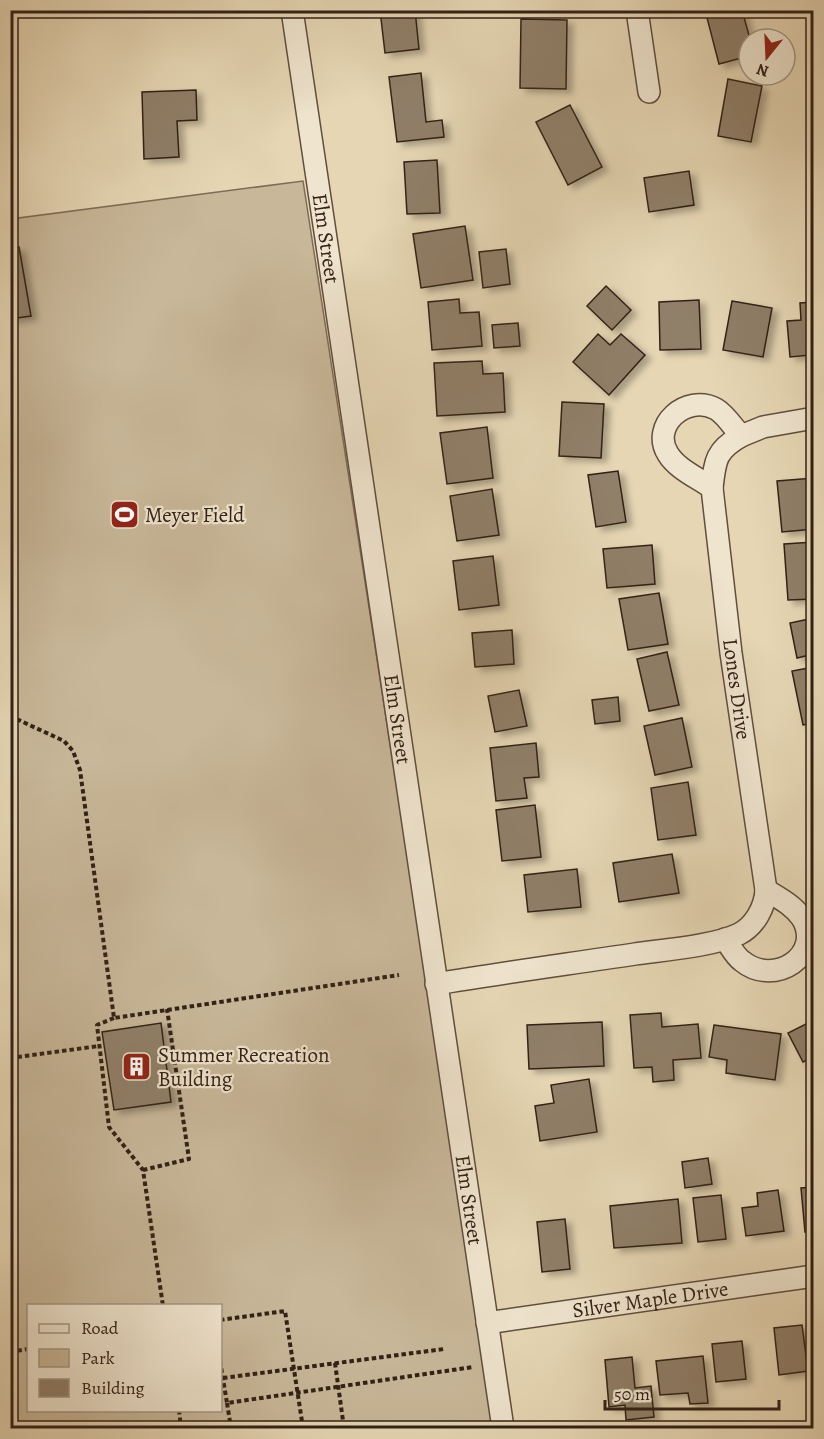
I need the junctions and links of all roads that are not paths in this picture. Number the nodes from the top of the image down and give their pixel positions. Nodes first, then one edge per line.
1 (292, 10) edge
2 (637, 10) edge
3 (648, 92) dead end
4 (813, 418) edge
5 (741, 436) junction
6 (712, 488) junction
7 (766, 890) junction
8 (725, 939) junction
9 (436, 984) junction
10 (813, 1275) edge
11 (487, 1323) junction
12 (502, 1428) edge

1 - 9 street, Elm Street
2 - 3 street
4 - 5 street, Lones Drive
5 - 6 street, Lones Drive
5 - 6 street
6 - 7 street, Lones Drive
7 - 8 street, Lones Drive
7 - 8 street
8 - 9 street, Lones Drive
9 - 11 street, Elm Street
10 - 11 street, Silver Maple Drive
11 - 12 street, Elm Street

